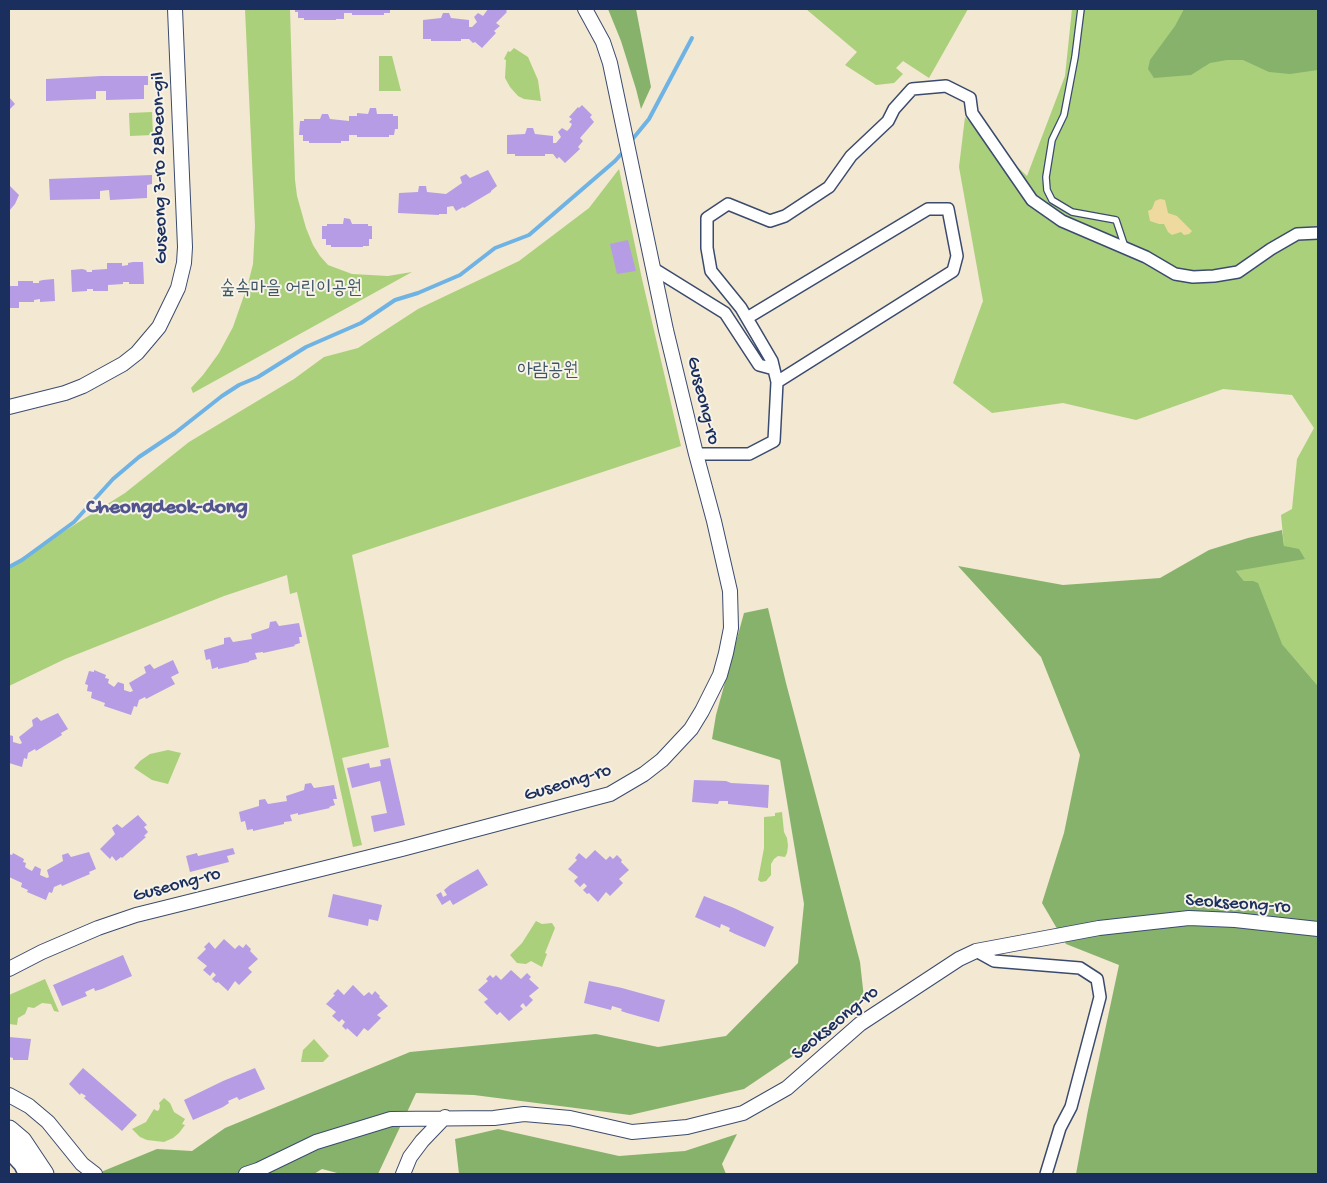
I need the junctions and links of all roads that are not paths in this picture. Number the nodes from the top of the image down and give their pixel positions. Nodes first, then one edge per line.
1 (175, 9) edge
2 (585, 9) edge
3 (1081, 9) edge
4 (1318, 233) edge
5 (1126, 249) junction
6 (654, 268) junction
7 (747, 318) junction
8 (774, 369) junction
9 (777, 382) junction
10 (9, 407) edge
11 (696, 454) junction
12 (1318, 929) edge
13 (976, 951) junction
14 (9, 969) edge
15 (9, 1095) edge
16 (445, 1117) junction
17 (9, 1130) edge
18 (9, 1150) edge
19 (27, 1174) edge
20 (44, 1174) edge
21 (95, 1174) edge
22 (246, 1174) edge
23 (402, 1174) edge
24 (1046, 1174) edge

1 - 10 street, Guseong 3-ro 28beon-gil
2 - 6 street, Guseong-ro
3 - 5 lane
4 - 5 street
5 - 7 street
6 - 8 street
6 - 11 street, Guseong-ro
7 - 8 street
7 - 9 street
8 - 9 street
9 - 11 street
11 - 14 street, Guseong-ro
12 - 13 street, Seokseong-ro
13 - 16 street, Seokseong-ro
13 - 24 street
15 - 21 street
16 - 22 street, Seokseong-ro
16 - 23 street
17 - 20 highway
18 - 19 main road

